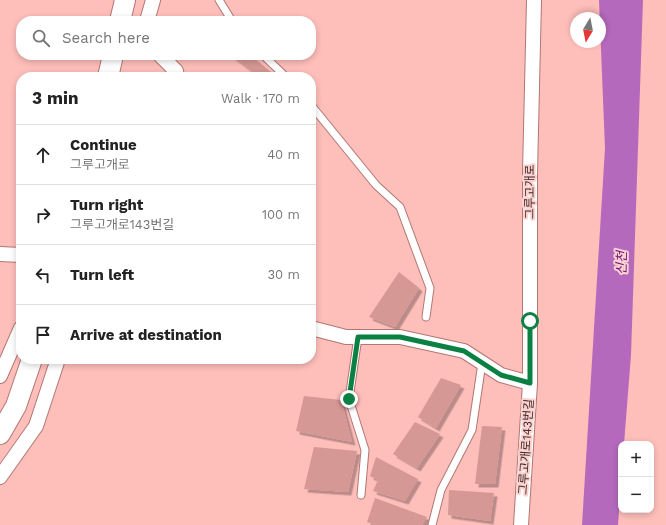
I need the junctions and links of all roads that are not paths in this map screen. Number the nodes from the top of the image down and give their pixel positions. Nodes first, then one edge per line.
1 (125, 0) edge
2 (153, 0) edge
3 (218, 0) edge
4 (534, 0) edge
5 (121, 16) edge
6 (148, 16) edge
7 (229, 16) edge
8 (112, 60) edge
9 (165, 60) edge
10 (268, 60) edge
11 (109, 72) edge
12 (176, 72) edge
13 (281, 72) edge
14 (316, 111) edge
15 (0, 254) edge
16 (16, 255) edge
17 (426, 317) dead end
18 (316, 329) edge
19 (358, 337) junction
20 (16, 339) edge
21 (482, 363) junction
22 (30, 364) edge
23 (56, 364) edge
24 (0, 376) edge
25 (530, 383) junction
26 (0, 434) edge
27 (0, 477) edge
28 (361, 495) dead end
29 (432, 525) edge
30 (521, 525) edge

1 - 5 main road
2 - 6 street
3 - 7 lane
4 - 25 street, 그루고개로
8 - 11 main road
9 - 12 street
10 - 13 lane
14 - 17 lane
15 - 16 street
18 - 19 street, 그루고개로143번길
19 - 21 street, 그루고개로143번길
19 - 28 lane
20 - 24 street
21 - 25 street, 그루고개로143번길
21 - 29 lane
22 - 26 main road
23 - 27 street
25 - 30 street, 그루고개로143번길

